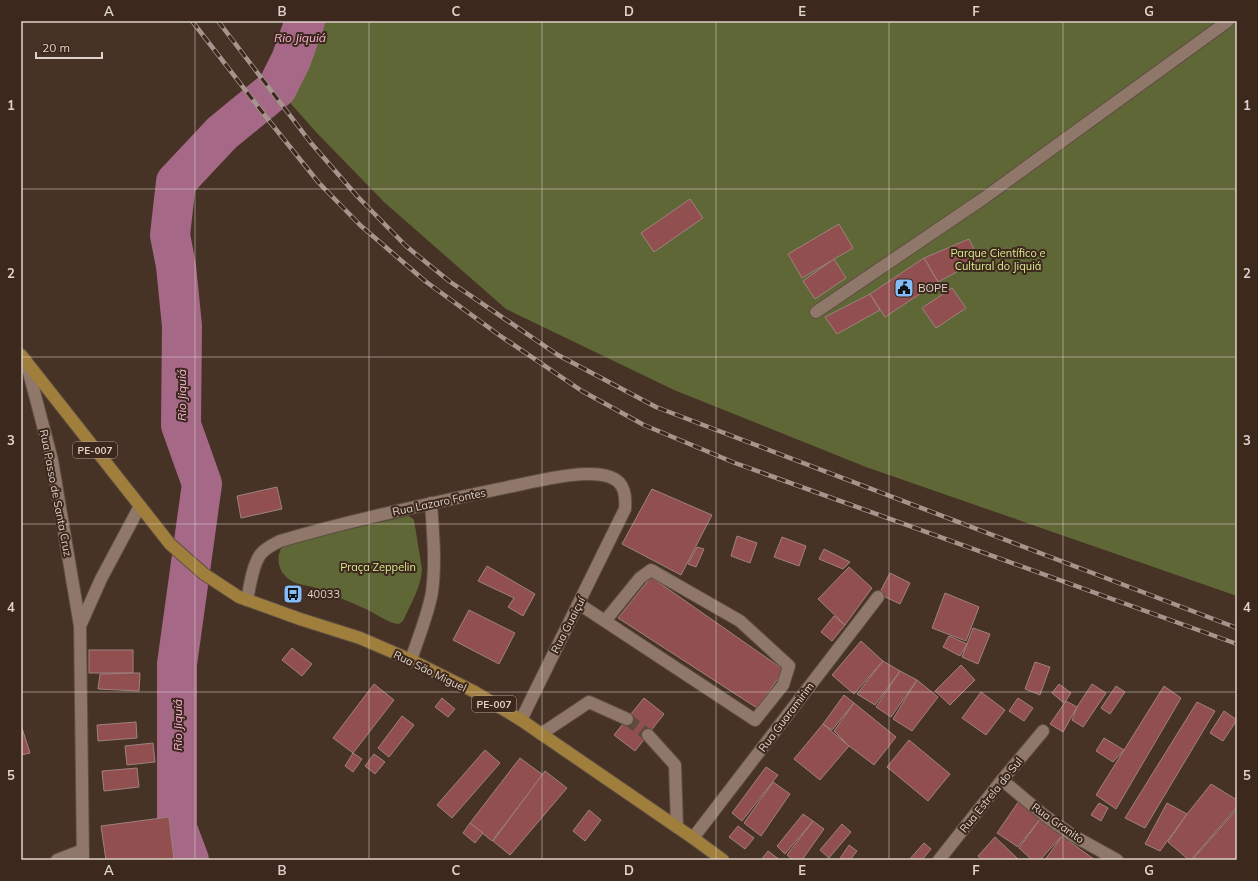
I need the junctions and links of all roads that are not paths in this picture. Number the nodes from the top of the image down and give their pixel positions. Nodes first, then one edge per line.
1 (1228, 21) edge
2 (816, 312) dead end
3 (23, 358) edge
4 (431, 503) junction
5 (140, 506) junction
6 (616, 530) joint
7 (878, 597) dead end
8 (243, 599) junction
9 (579, 604) junction
10 (605, 621) junction
11 (80, 626) junction
12 (411, 660) junction
13 (627, 719) tunnel mouth
14 (521, 720) junction
15 (1044, 731) dead end
16 (540, 734) junction
17 (648, 734) tunnel mouth
18 (1002, 780) junction
19 (676, 827) junction
20 (693, 838) junction
21 (83, 855) edge
22 (57, 860) edge
23 (723, 860) edge
24 (939, 860) edge
25 (1118, 860) edge

1 - 2 street
3 - 5 main road, PE-007
3 - 11 street, Rua Passo de Santa Cruz
4 - 6 street, Rua Lazaro Fontes
4 - 8 street, Rua Lazaro Fontes
4 - 12 street
5 - 8 main road, PE-007
5 - 11 street, Rua Passo de Santa Cruz
6 - 9 street, Rua Guaiçuí
7 - 20 street, Rua Guaramirim
8 - 12 main road, Rua São Miguel / PE-007
9 - 10 street
9 - 14 street, Rua Guaiçuí
10 - 10 street
11 - 21 street, Rua Passo de Santa Cruz
12 - 14 main road, Rua São Miguel / PE-007
13 - 16 street
14 - 16 main road, Rua São Miguel / PE-007
15 - 18 street, Rua Estrela do Sul
16 - 19 main road, Rua São Miguel / PE-007
17 - 19 street
18 - 24 street, Rua Estrela do Sul
18 - 25 street, Rua Granito
19 - 20 main road, Rua São Miguel / PE-007
20 - 23 main road, Rua São Miguel / PE-007
21 - 22 street

